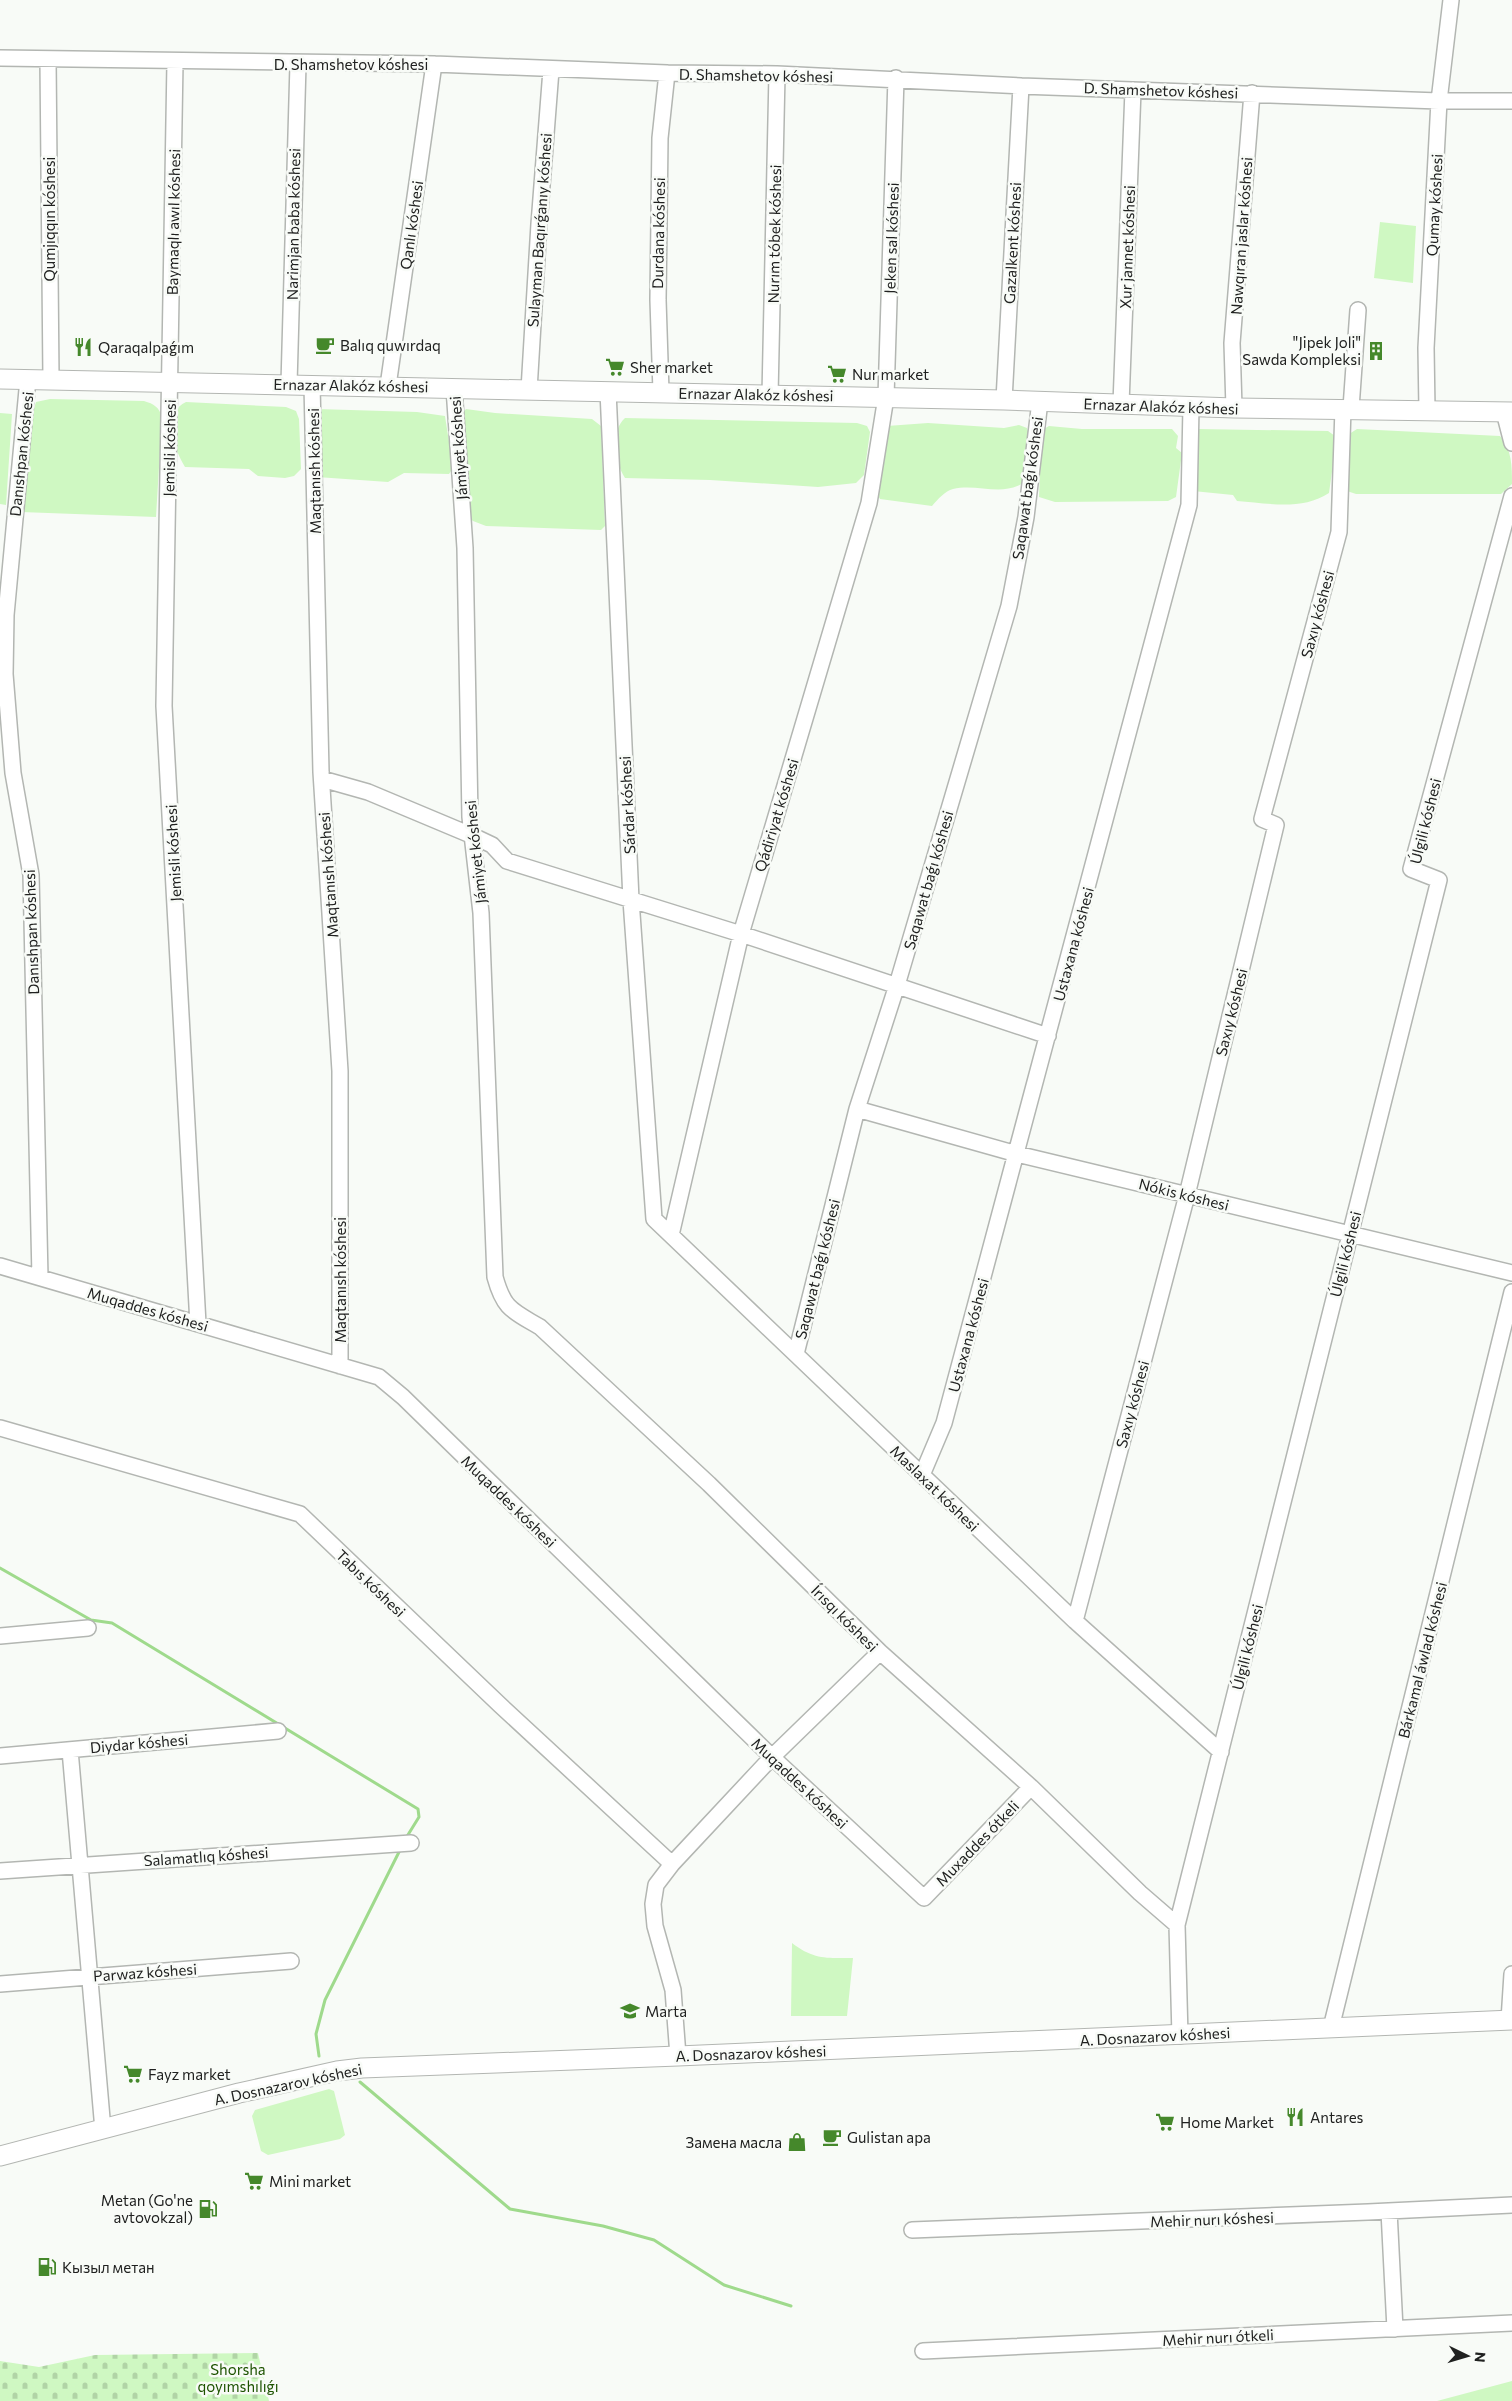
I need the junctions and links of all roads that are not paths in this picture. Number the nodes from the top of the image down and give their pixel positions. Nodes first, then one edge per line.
1 (1451, 0) edge
2 (0, 58) edge
3 (48, 60) junction
4 (175, 62) junction
5 (298, 64) junction
6 (434, 64) junction
7 (552, 70) junction
8 (667, 73) junction
9 (777, 74) junction
10 (896, 78) junction
11 (1021, 86) junction
12 (1132, 90) junction
13 (1252, 93) junction
14 (1439, 101) junction
15 (1512, 101) edge
16 (1358, 310) dead end
17 (0, 378) edge
18 (28, 379) junction
19 (50, 379) junction
20 (170, 381) junction
21 (289, 384) junction
22 (312, 384) junction
23 (388, 386) junction
24 (454, 388) junction
25 (529, 390) junction
26 (608, 391) junction
27 (661, 392) junction
28 (770, 395) junction
29 (886, 397) junction
30 (1004, 400) junction
31 (1040, 402) junction
32 (1121, 404) junction
33 (1191, 407) junction
34 (1234, 408) junction
35 (1347, 408) junction
36 (1427, 410) junction
37 (1508, 412) edge
38 (1512, 443) edge
39 (1512, 496) edge
40 (322, 779) junction
41 (473, 836) junction
42 (631, 900) junction
43 (741, 934) junction
44 (897, 986) junction
45 (1048, 1036) junction
46 (857, 1109) junction
47 (1017, 1154) junction
48 (1187, 1195) junction
49 (654, 1219) joint
50 (1350, 1234) junction
51 (671, 1235) junction
52 (0, 1266) edge
53 (1512, 1273) edge
54 (40, 1277) junction
55 (1512, 1292) edge
56 (513, 1311) joint
57 (198, 1324) junction
58 (796, 1354) junction
59 (340, 1366) junction
60 (0, 1428) edge
61 (922, 1475) junction
62 (1075, 1621) junction
63 (88, 1628) dead end
64 (0, 1636) edge
65 (880, 1652) junction
66 (278, 1731) dead end
67 (70, 1750) junction
68 (1221, 1752) junction
69 (0, 1756) edge
70 (772, 1757) junction
71 (1031, 1787) junction
72 (411, 1843) dead end
73 (82, 1864) junction
74 (672, 1864) junction
75 (0, 1872) edge
76 (924, 1898) joint
77 (1177, 1926) junction
78 (291, 1961) dead end
79 (1512, 1974) edge
80 (91, 1976) junction
81 (0, 1984) edge
82 (1510, 2020) edge
83 (1330, 2028) junction
84 (1180, 2036) junction
85 (678, 2056) junction
86 (103, 2130) junction
87 (0, 2156) edge
88 (1512, 2205) edge
89 (1389, 2211) junction
90 (912, 2230) dead end
91 (1512, 2323) edge
92 (1395, 2329) junction
93 (923, 2351) dead end

1 - 14 street, Qumay kóshesi
2 - 3 street, D. Shamshetov kóshesi
3 - 4 street, D. Shamshetov kóshesi
3 - 19 street, Qumjıqqın kóshesi
4 - 5 street, D. Shamshetov kóshesi
4 - 20 street, Baymaqlı awıl kóshesi
5 - 6 street, D. Shamshetov kóshesi
5 - 21 street, Narimjan baba kóshesi
6 - 7 street, D. Shamshetov kóshesi
6 - 23 street, Qanlı kóshesi
7 - 8 street, D. Shamshetov kóshesi
7 - 25 street, Sulayman Baqırǵanıy kóshesi
8 - 9 street, D. Shamshetov kóshesi
8 - 27 street, Durdana kóshesi
9 - 10 street, D. Shamshetov kóshesi
9 - 28 street, Nurım tóbek kóshesi
10 - 11 street, D. Shamshetov kóshesi
10 - 29 street, Jeken sal kóshesi
11 - 12 street, D. Shamshetov kóshesi
11 - 30 street, Gazalkent kóshesi
12 - 13 street, D. Shamshetov kóshesi
12 - 32 street, Xur jannet kóshesi
13 - 14 street, D. Shamshetov kóshesi
13 - 34 street, Nawqıran jaslar kóshesi
14 - 15 street, D. Shamshetov kóshesi
14 - 36 street, Qumay kóshesi
16 - 35 street, Saxıy kóshesi
17 - 18 main road, Ernazar Alakóz kóshesi
18 - 19 main road, Ernazar Alakóz kóshesi
18 - 54 street, Danıshpan kóshesi
19 - 20 main road, Ernazar Alakóz kóshesi
20 - 21 main road, Ernazar Alakóz kóshesi
20 - 57 street, Jemisli kóshesi
21 - 22 main road, Ernazar Alakóz kóshesi
22 - 23 main road, Ernazar Alakóz kóshesi
22 - 40 street, Maqtanısh kóshesi
23 - 24 main road, Ernazar Alakóz kóshesi
24 - 25 main road, Ernazar Alakóz kóshesi
24 - 41 street, Jámiyet kóshesi
25 - 26 main road, Ernazar Alakóz kóshesi
26 - 27 main road, Ernazar Alakóz kóshesi
26 - 42 street, Sárdar kóshesi
27 - 28 main road, Ernazar Alakóz kóshesi
28 - 29 main road, Ernazar Alakóz kóshesi
29 - 30 main road, Ernazar Alakóz kóshesi
29 - 43 street, Qádiriyat kóshesi
30 - 31 main road, Ernazar Alakóz kóshesi
31 - 32 main road, Ernazar Alakóz kóshesi
31 - 44 street, Saqawat baǵı kóshesi
32 - 33 main road, Ernazar Alakóz kóshesi
33 - 34 main road, Ernazar Alakóz kóshesi
33 - 45 street, Ustaxana kóshesi
34 - 35 main road, Ernazar Alakóz kóshesi
35 - 36 main road, Ernazar Alakóz kóshesi
35 - 48 street, Saxıy kóshesi
36 - 37 main road, Ernazar Alakóz kóshesi
37 - 38 street
39 - 50 street, Úlgili kóshesi
40 - 41 street
40 - 59 street, Maqtanısh kóshesi
41 - 42 street
41 - 56 street, Jámiyet kóshesi
42 - 43 street
42 - 49 street, Sárdar kóshesi
43 - 44 street
43 - 51 street, Qádiriyat kóshesi
44 - 45 street
44 - 46 street, Saqawat baǵı kóshesi
45 - 47 street, Ustaxana kóshesi
46 - 47 street, Nókis kóshesi
46 - 58 street, Saqawat baǵı kóshesi
47 - 48 street, Nókis kóshesi
47 - 61 street, Ustaxana kóshesi
48 - 50 street, Nókis kóshesi
48 - 62 street, Saxıy kóshesi
49 - 51 street, Maslaxat kóshesi
50 - 53 street, Nókis kóshesi
50 - 68 street, Úlgili kóshesi
51 - 58 street, Maslaxat kóshesi
52 - 54 street, Muqaddes kóshesi
54 - 57 street, Muqaddes kóshesi
55 - 83 street, Bárkamal áwlad kóshesi
56 - 65 street, Írısqı kóshesi
57 - 59 street, Muqaddes kóshesi
58 - 61 street, Maslaxat kóshesi
59 - 70 street, Muqaddes kóshesi
60 - 74 street, Tabıs kóshesi
61 - 62 street, Maslaxat kóshesi
62 - 68 street, Maslaxat kóshesi
63 - 64 street
65 - 70 street
65 - 71 street, Írısqı kóshesi
66 - 67 street, Diydar kóshesi
67 - 69 street, Diydar kóshesi
67 - 73 street
68 - 77 street, Úlgili kóshesi
70 - 74 street
70 - 76 street, Muqaddes kóshesi
71 - 76 street, Muxaddes ótkeli
71 - 77 street, Írısqı kóshesi
72 - 73 street, Salamatlıq kóshesi
73 - 75 street, Salamatlıq kóshesi
73 - 80 street
74 - 85 street
77 - 84 street, Úlgili kóshesi
78 - 80 street, Parwaz kóshesi
79 - 82 street
80 - 81 street, Parwaz kóshesi
80 - 86 street
82 - 83 main road, A. Dosnazarov kóshesi
83 - 84 main road, A. Dosnazarov kóshesi
84 - 85 main road, A. Dosnazarov kóshesi
85 - 86 main road, A. Dosnazarov kóshesi
86 - 87 main road, A. Dosnazarov kóshesi
88 - 89 street, Mehir nurı kóshesi
89 - 90 street, Mehir nurı kóshesi
89 - 92 street
91 - 92 street, Mehir nurı ótkeli
92 - 93 street, Mehir nurı ótkeli

